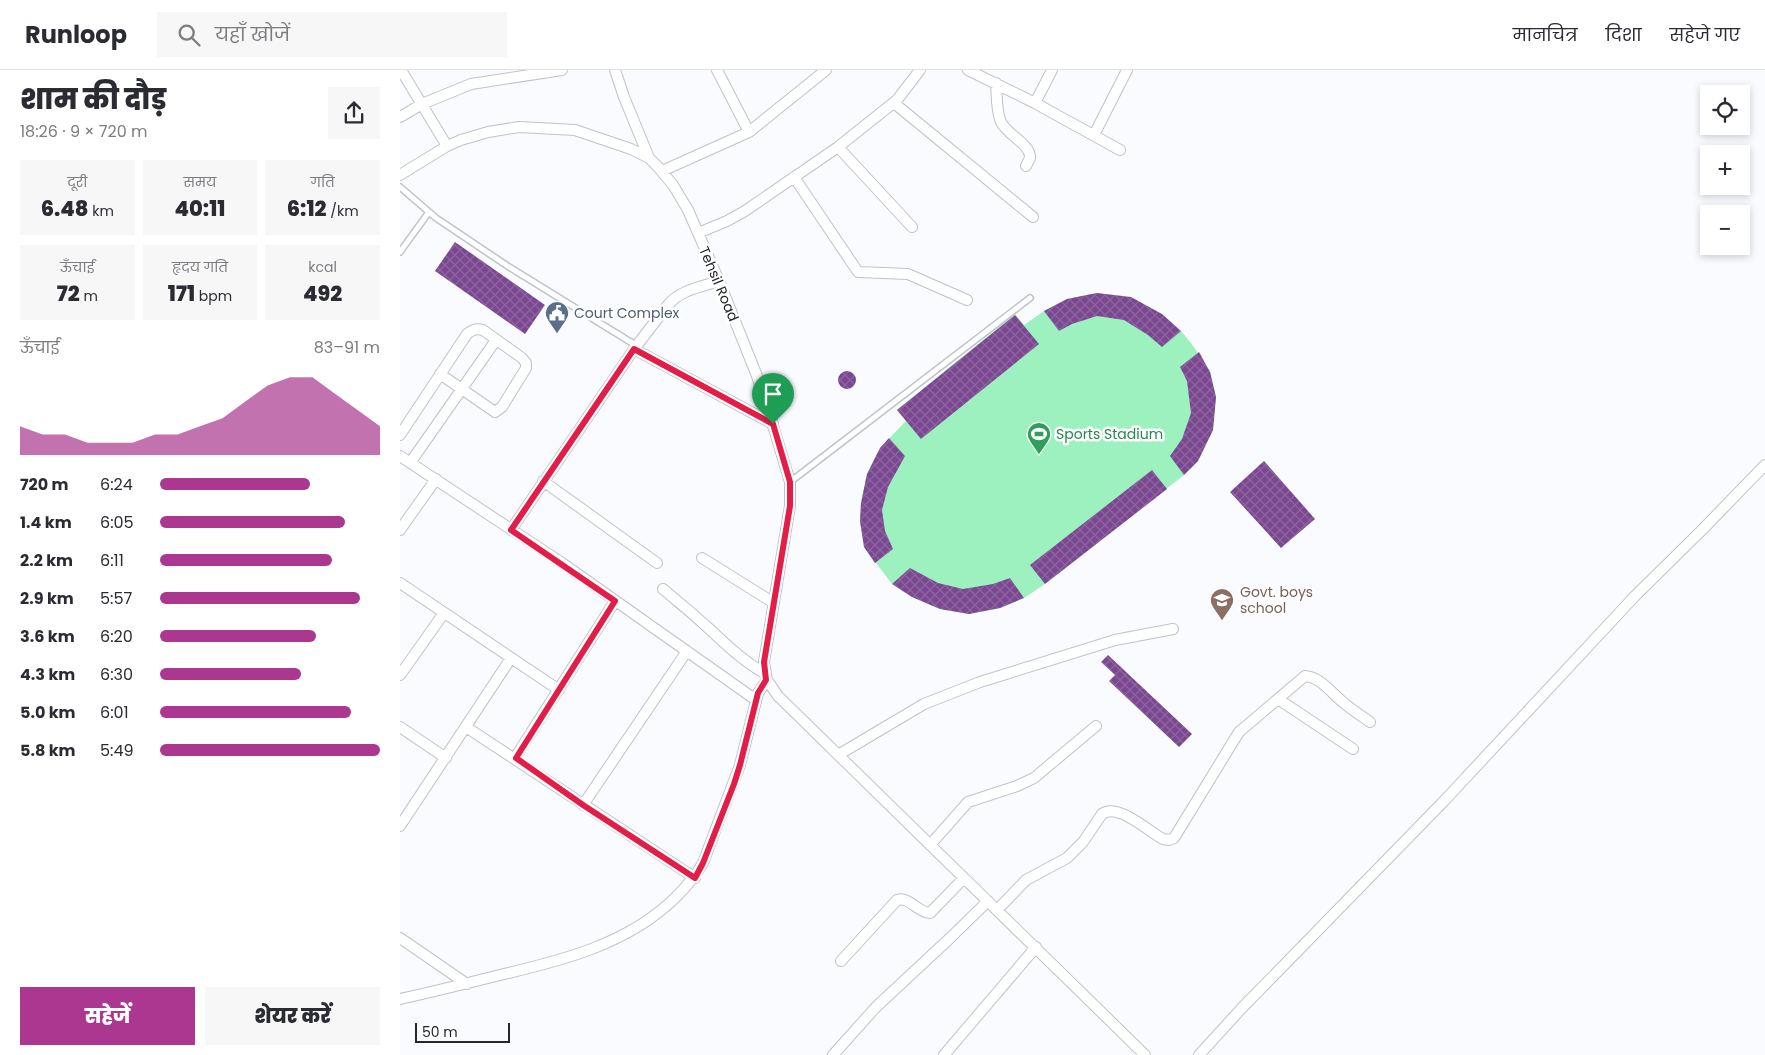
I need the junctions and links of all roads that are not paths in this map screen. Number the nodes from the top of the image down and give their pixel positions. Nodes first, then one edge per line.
1 (401, 70) edge
2 (562, 70) edge
3 (615, 70) edge
4 (717, 70) edge
5 (826, 70) edge
6 (920, 70) edge
7 (968, 70) edge
8 (1052, 70) edge
9 (1127, 70) edge
10 (983, 73) edge
11 (996, 83) junction
12 (894, 102) junction
13 (1035, 103) junction
14 (422, 104) junction
15 (400, 116) edge
16 (749, 132) junction
17 (1094, 135) junction
18 (446, 146) junction
19 (838, 147) junction
20 (1120, 150) dead end
21 (648, 158) junction
22 (1026, 166) dead end
23 (662, 171) junction
24 (400, 175) edge
25 (794, 178) junction
26 (400, 187) edge
27 (429, 212) junction
28 (1033, 217) dead end
29 (912, 226) dead end
30 (698, 234) junction
31 (400, 252) edge
32 (718, 281) junction
33 (1030, 298) dead end
34 (968, 300) dead end
35 (496, 340) junction
36 (635, 347) junction
37 (440, 374) junction
38 (462, 390) junction
39 (773, 424) junction
40 (400, 435) edge
41 (400, 456) edge
42 (410, 463) junction
43 (1765, 465) edge
44 (436, 480) junction
45 (543, 482) junction
46 (790, 482) junction
47 (400, 530) edge
48 (511, 530) junction
49 (702, 558) dead end
50 (657, 563) dead end
51 (400, 583) edge
52 (663, 589) dead end
53 (615, 601) junction
54 (774, 603) junction
55 (444, 613) junction
56 (1173, 629) dead end
57 (687, 651) junction
58 (511, 658) junction
59 (400, 675) edge
60 (766, 677) junction
61 (559, 690) junction
62 (1278, 699) junction
63 (756, 700) junction
64 (1370, 722) dead end
65 (466, 726) junction
66 (1096, 726) dead end
67 (400, 727) edge
68 (1353, 749) dead end
69 (838, 755) junction
70 (446, 758) junction
71 (516, 758) junction
72 (583, 805) junction
73 (400, 826) edge
74 (930, 845) junction
75 (695, 878) junction
76 (964, 878) junction
77 (988, 901) junction
78 (997, 910) junction
79 (400, 938) edge
80 (1036, 948) junction
81 (841, 960) dead end
82 (467, 984) junction
83 (400, 999) edge
84 (833, 1055) edge
85 (944, 1055) edge
86 (1145, 1055) edge
87 (1199, 1055) edge

1 - 14 street
2 - 14 street
3 - 21 street
4 - 16 street
5 - 16 street
6 - 12 street
7 - 10 street
8 - 13 street
9 - 17 street
10 - 11 street
11 - 13 street
11 - 22 street
12 - 19 street
12 - 28 street
13 - 17 street
14 - 15 street
14 - 18 street
16 - 23 street
17 - 20 street
18 - 21 street, Tehsil Road
18 - 24 street, Tehsil Road
19 - 25 street
19 - 29 street
21 - 23 street, Tehsil Road
23 - 30 street, Tehsil Road
25 - 30 street
25 - 34 street
26 - 27 lane
27 - 31 lane
27 - 36 lane
30 - 32 street, Tehsil Road
32 - 36 street
32 - 39 street, Tehsil Road
33 - 46 lane
35 - 37 street
35 - 38 street
35 - 38 street
36 - 39 street
36 - 45 street
37 - 38 street
37 - 40 street
38 - 42 street
39 - 46 street, Tehsil Road
41 - 42 street
42 - 44 street
43 - 87 street
44 - 47 street
44 - 48 street
45 - 48 street
45 - 50 street
46 - 54 street, Tehsil Road
48 - 53 street
49 - 54 street
51 - 55 street
52 - 60 street
53 - 57 street
53 - 61 street
54 - 60 street, Tehsil Road
55 - 58 street
55 - 59 street
56 - 69 street
57 - 63 street
57 - 72 street
58 - 61 street
58 - 65 street
60 - 63 street
60 - 69 street
61 - 71 street
62 - 64 street
62 - 68 street
62 - 78 street
63 - 75 street
65 - 70 street
65 - 71 street
66 - 74 street
67 - 70 street
69 - 74 street
70 - 73 street
71 - 72 street
72 - 75 street
74 - 76 street
75 - 82 street
76 - 77 street
76 - 81 street
77 - 78 street
77 - 84 street
78 - 80 street
79 - 82 street
80 - 85 street
80 - 86 street
82 - 83 street

